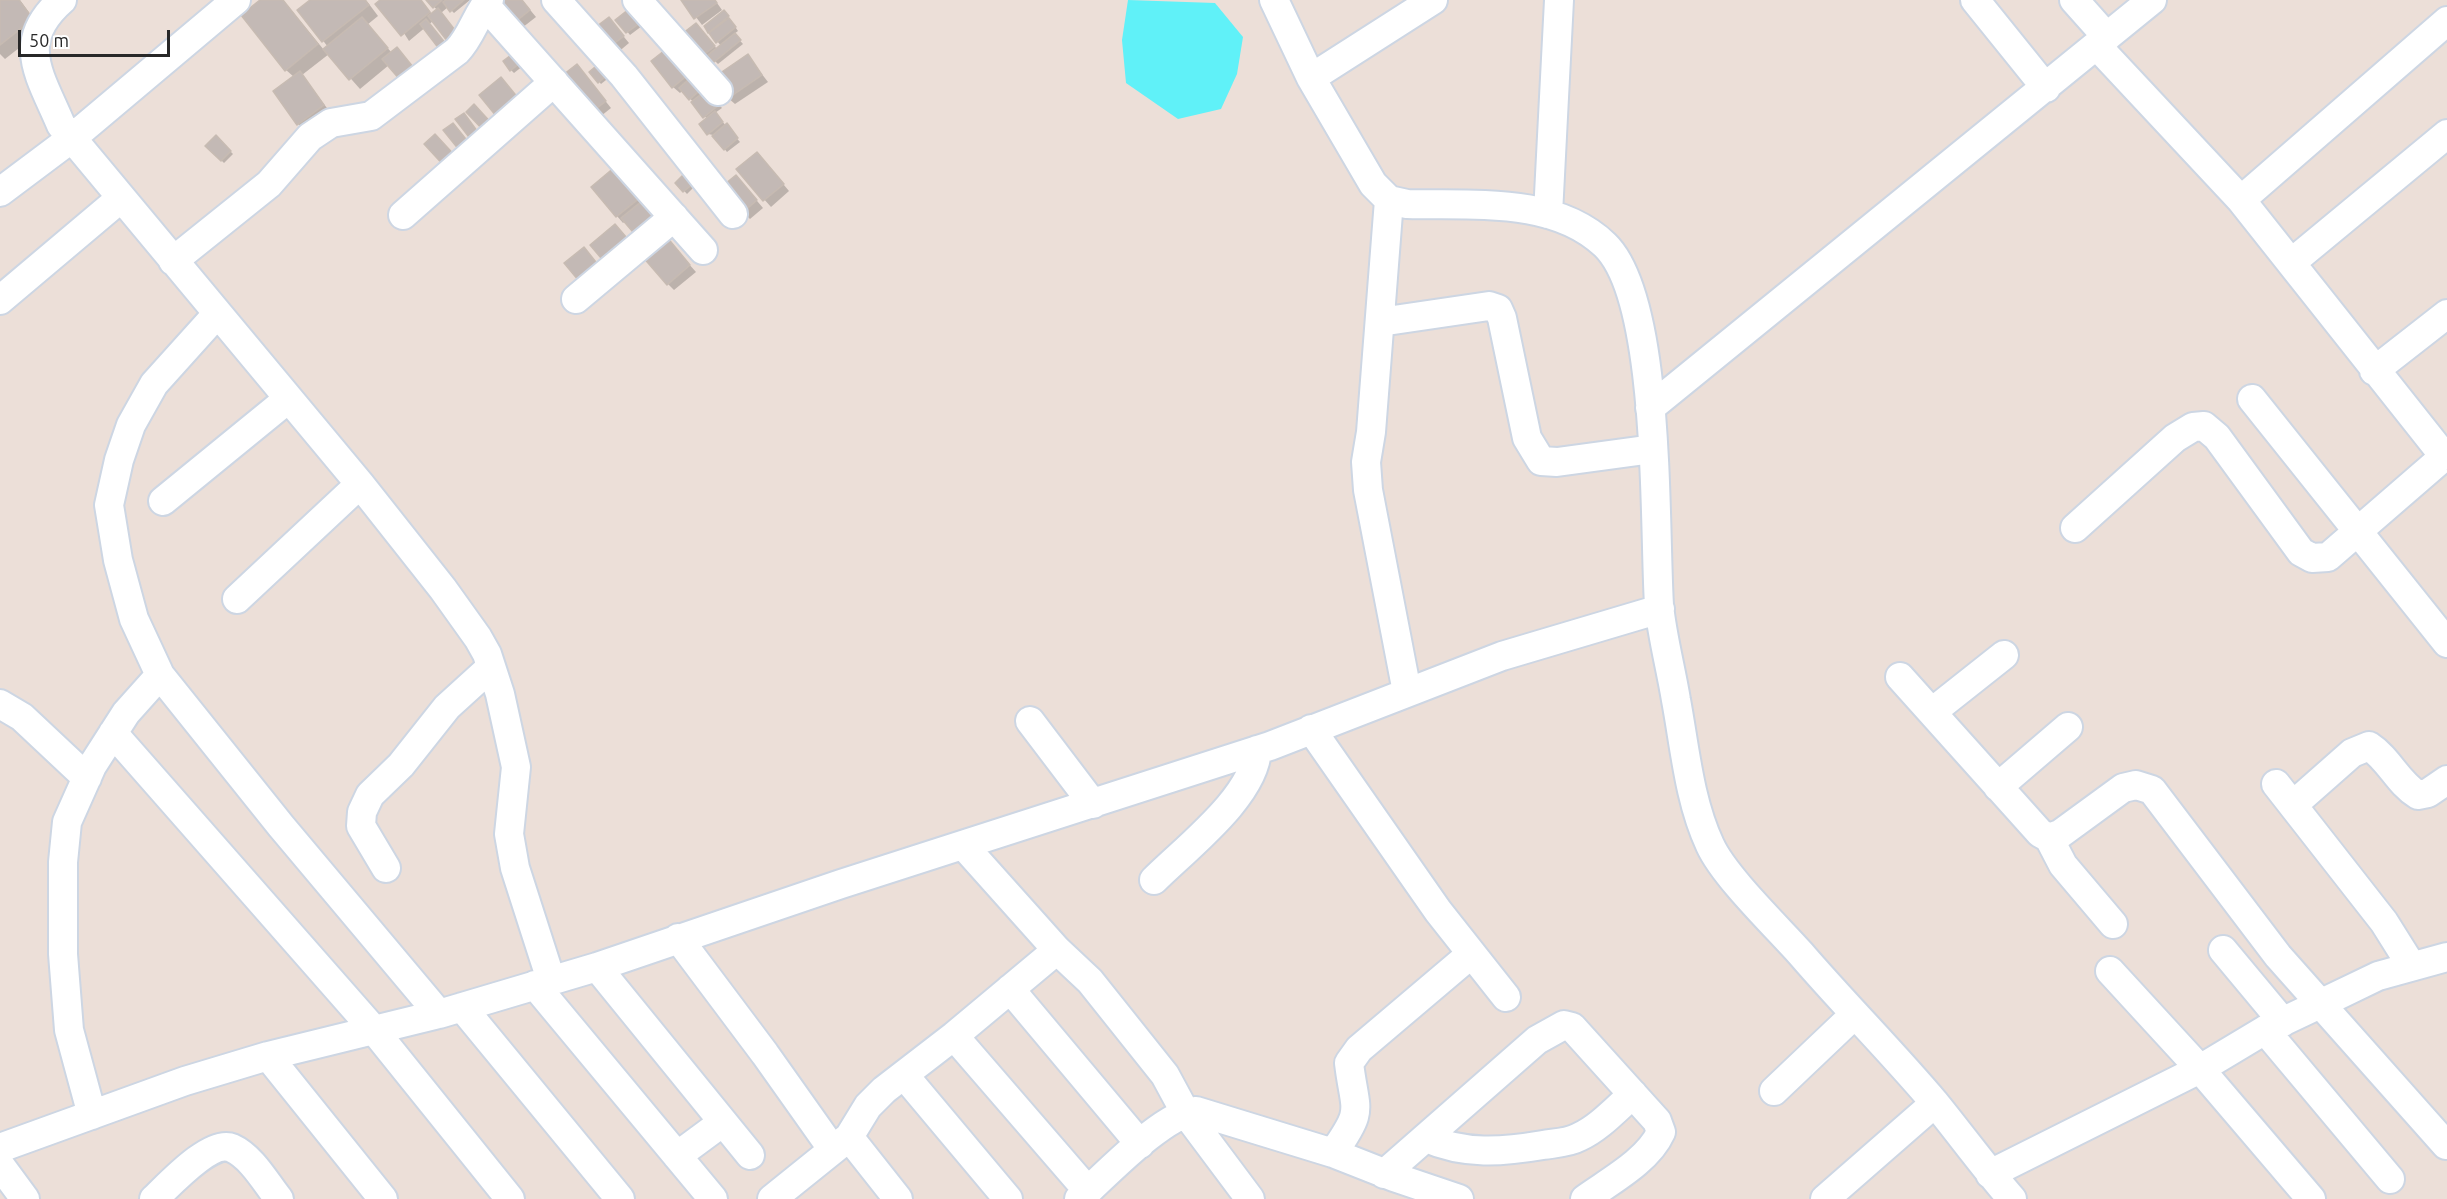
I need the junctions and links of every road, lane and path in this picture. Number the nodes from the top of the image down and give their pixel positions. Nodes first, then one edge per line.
1 (62, 0) edge
2 (236, 0) edge
3 (556, 0) edge
4 (638, 0) edge
5 (1274, 0) edge
6 (1433, 0) edge
7 (1559, 0) edge
8 (1976, 0) edge
9 (2074, 0) edge
10 (2151, 0) edge
11 (487, 2) edge
12 (2447, 21) edge
13 (2102, 42) junction
14 (1311, 78) junction
15 (554, 82) junction
16 (2046, 88) junction
17 (718, 91) dead end
18 (2447, 134) edge
19 (72, 138) junction
20 (0, 192) edge
21 (121, 198) junction
22 (1389, 200) junction
23 (2241, 200) junction
24 (733, 213) dead end
25 (1548, 214) junction
26 (403, 215) dead end
27 (674, 217) junction
28 (703, 250) dead end
29 (173, 261) junction
30 (2291, 263) junction
31 (576, 299) dead end
32 (0, 300) edge
33 (217, 314) junction
34 (2447, 314) edge
35 (1380, 322) junction
36 (2374, 371) junction
37 (288, 399) junction
38 (2252, 399) dead end
39 (1650, 408) junction
40 (1653, 449) junction
41 (2446, 455) edge
42 (360, 484) junction
43 (163, 501) dead end
44 (2075, 528) dead end
45 (2357, 529) junction
46 (237, 599) dead end
47 (1660, 609) junction
48 (2447, 644) edge
49 (2004, 655) dead end
50 (491, 667) junction
51 (160, 675) junction
52 (1900, 677) dead end
53 (1407, 692) junction
54 (0, 704) edge
55 (1932, 712) junction
56 (1030, 721) dead end
57 (2068, 727) dead end
58 (1311, 729) junction
59 (113, 733) junction
60 (1257, 750) junction
61 (87, 778) junction
62 (2447, 780) edge
63 (1998, 787) junction
64 (1093, 804) junction
65 (2049, 838) junction
66 (964, 846) junction
67 (386, 867) dead end
68 (1154, 880) dead end
69 (2113, 924) dead end
70 (678, 938) junction
71 (1057, 950) junction
72 (2223, 950) dead end
73 (1470, 955) junction
74 (2447, 957) edge
75 (2411, 965) junction
76 (597, 967) junction
77 (2110, 971) dead end
78 (543, 983) junction
79 (1010, 989) junction
80 (1506, 997) dead end
81 (2322, 1003) junction
82 (450, 1011) junction
83 (1854, 1015) junction
84 (2274, 1026) junction
85 (374, 1030) junction
86 (954, 1036) junction
87 (268, 1056) junction
88 (2200, 1069) junction
89 (904, 1075) junction
90 (1774, 1091) dead end
91 (1633, 1094) junction
92 (1935, 1103) junction
93 (1185, 1112) junction
94 (92, 1115) junction
95 (723, 1122) junction
96 (1426, 1138) junction
97 (841, 1144) junction
98 (1140, 1144) junction
99 (2446, 1145) edge
100 (0, 1148) edge
101 (1333, 1153) junction
102 (750, 1155) dead end
103 (677, 1156) junction
104 (0, 1166) edge
105 (1384, 1173) junction
106 (1990, 1174) junction
107 (2390, 1179) dead end
108 (1084, 1195) edge
109 (25, 1199) edge
110 (154, 1199) edge
111 (279, 1199) edge
112 (383, 1199) edge
113 (510, 1199) edge
114 (620, 1199) edge
115 (713, 1199) edge
116 (772, 1199) edge
117 (898, 1199) edge
118 (1008, 1199) edge
119 (1250, 1199) edge
120 (1459, 1199) edge
121 (1585, 1199) edge
122 (1825, 1199) edge
123 (2012, 1199) edge
124 (2311, 1199) edge

1 - 19 street
2 - 19 street
3 - 24 street
4 - 17 street
5 - 14 street
6 - 14 street
7 - 25 street
8 - 16 street
9 - 13 street
10 - 13 street
11 - 15 street
11 - 29 street
12 - 23 street
13 - 16 street
13 - 23 street
14 - 22 street
15 - 26 street
15 - 27 street
16 - 39 street
18 - 30 street
19 - 20 street
19 - 21 street
21 - 29 street
21 - 32 street
22 - 25 street
22 - 35 street
23 - 30 street
25 - 39 street
27 - 28 street
27 - 31 street
29 - 33 street
30 - 36 street
33 - 37 street
33 - 51 street
34 - 36 street
35 - 40 street
35 - 53 street
36 - 41 street
37 - 42 street
37 - 43 street
38 - 45 street
39 - 40 street
40 - 47 street
41 - 45 street
42 - 46 street
42 - 50 street
44 - 45 street
45 - 48 street
47 - 53 street
47 - 83 street
49 - 55 street
50 - 67 street
50 - 78 street
51 - 59 street
51 - 82 street
52 - 55 street
53 - 58 street
54 - 61 street
55 - 63 street
56 - 64 street
57 - 63 street
58 - 60 street
58 - 73 street
59 - 61 street
59 - 85 street
60 - 64 street
60 - 68 street
61 - 94 street
62 - 75 street
63 - 65 street
64 - 66 street
65 - 69 street
65 - 81 street
66 - 70 street
66 - 71 street
70 - 76 street
70 - 97 street
71 - 79 street
71 - 93 street
72 - 84 street
73 - 80 street
73 - 101 street
74 - 75 street
75 - 81 street
76 - 78 street
76 - 95 street
77 - 88 street
78 - 82 street
78 - 103 street
79 - 86 street
79 - 98 street
81 - 84 street
81 - 99 street
82 - 85 street
82 - 114 street
83 - 90 street
83 - 92 street
84 - 88 street
84 - 107 street
85 - 87 street
85 - 113 street
86 - 89 street
86 - 108 street
87 - 94 street
87 - 112 street
88 - 106 street
88 - 124 street
89 - 97 street
89 - 118 street
91 - 96 street
91 - 96 street
91 - 121 street
92 - 106 street
92 - 122 street
93 - 98 street
93 - 101 street
93 - 119 street
94 - 100 street
95 - 102 street
95 - 103 street
96 - 105 street
97 - 116 street
97 - 117 street
98 - 108 street
101 - 105 street
103 - 115 street
104 - 109 street
105 - 120 street
106 - 123 street
110 - 111 street

